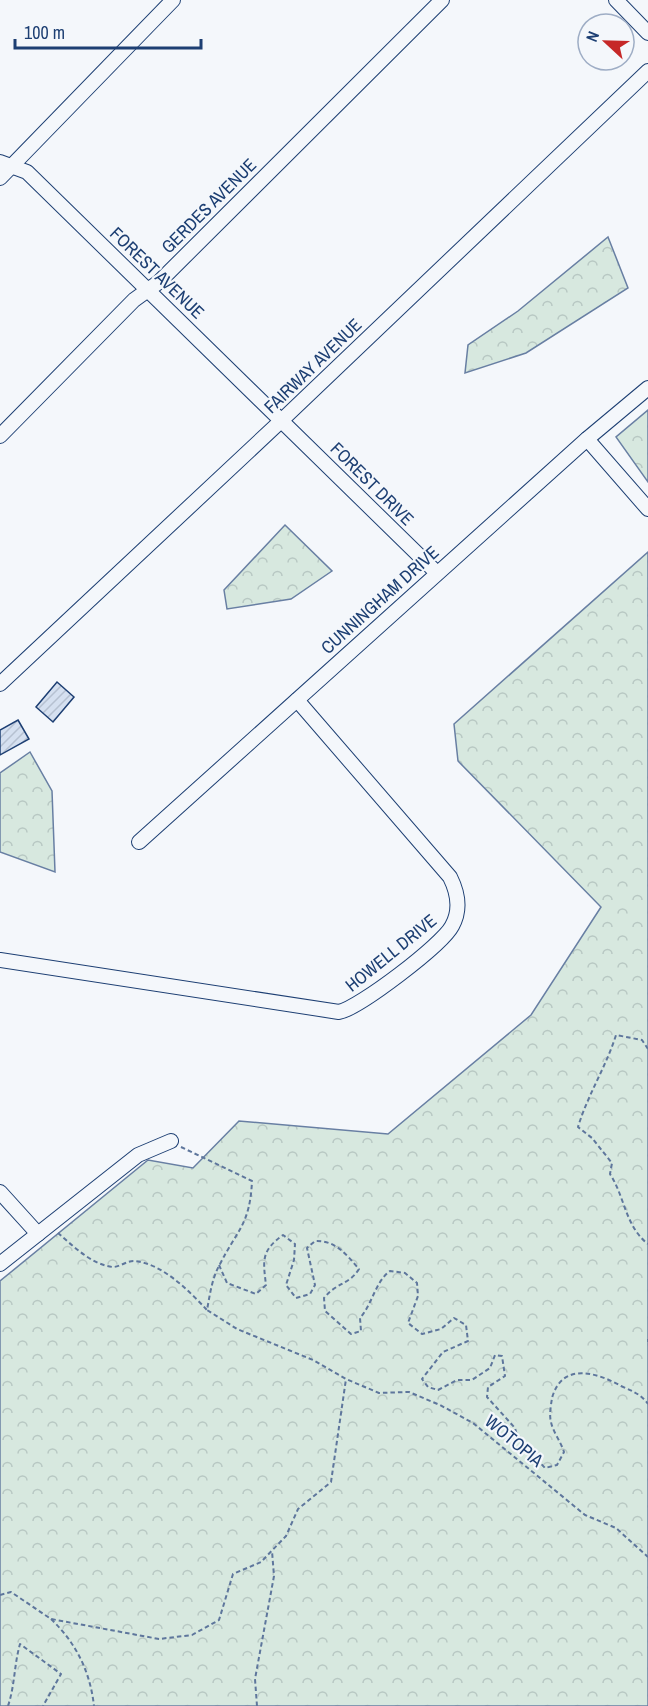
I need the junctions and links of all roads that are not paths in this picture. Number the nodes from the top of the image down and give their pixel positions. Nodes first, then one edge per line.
1 (173, 0) edge
2 (442, 0) edge
3 (616, 0) edge
4 (648, 33) edge
5 (648, 71) edge
6 (6, 164) edge
7 (0, 178) edge
8 (147, 290) junction
9 (648, 388) edge
10 (282, 420) junction
11 (0, 436) edge
12 (587, 439) junction
13 (648, 509) edge
14 (437, 573) junction
15 (0, 684) edge
16 (297, 700) junction
17 (139, 842) dead end
18 (0, 960) edge
19 (171, 1141) road end
20 (0, 1192) edge
21 (44, 1229) junction
22 (0, 1264) edge

1 - 6 street
2 - 8 street, GERDES AVENUE
3 - 4 street
5 - 10 street, FAIRWAY AVENUE
6 - 7 street
6 - 8 street, FOREST AVENUE
8 - 10 street, FOREST AVENUE
8 - 11 street, GERDES AVENUE
9 - 12 street, CUNNINGHAM DRIVE
10 - 14 street, FOREST DRIVE
10 - 15 street, FAIRWAY AVENUE
12 - 13 street
12 - 14 street, CUNNINGHAM DRIVE
14 - 16 street, CUNNINGHAM DRIVE
16 - 17 street, CUNNINGHAM DRIVE
16 - 18 street, HOWELL DRIVE
19 - 21 street
20 - 21 street
21 - 22 street

